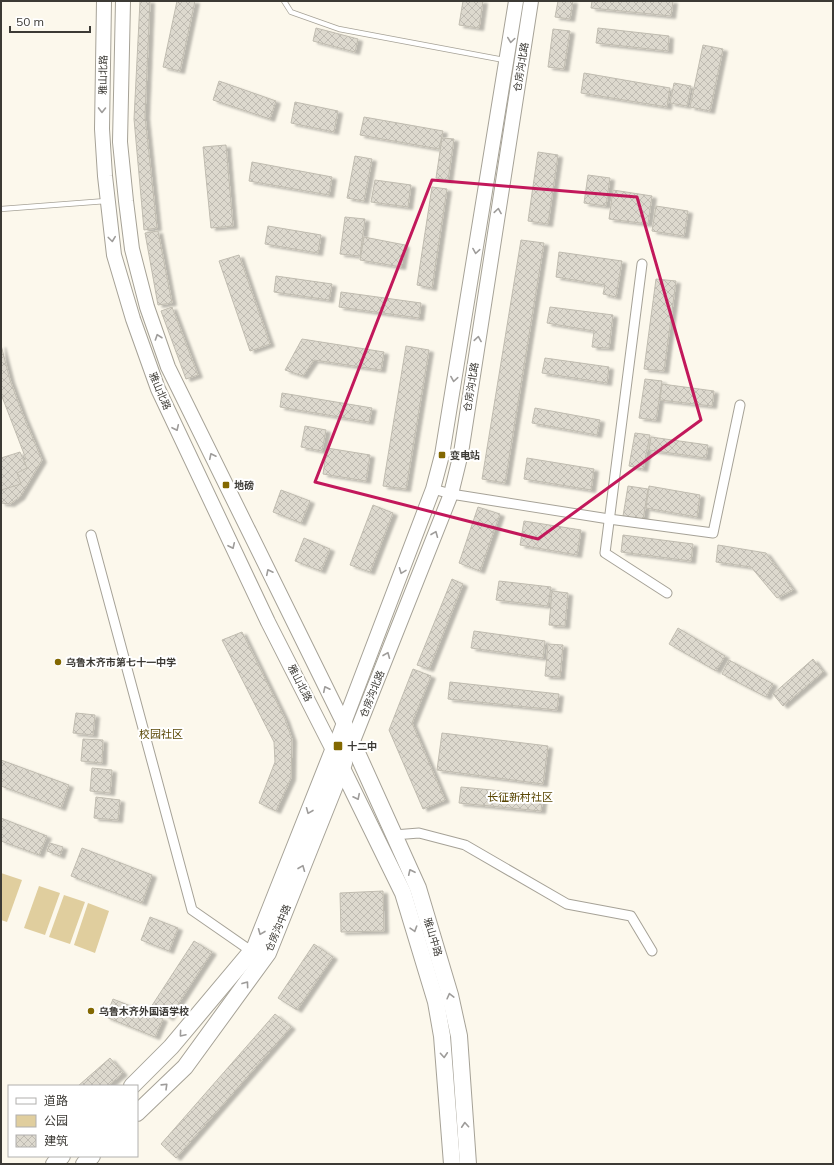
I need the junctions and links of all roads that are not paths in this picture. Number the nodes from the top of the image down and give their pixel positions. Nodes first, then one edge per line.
1 (104, 1) edge
2 (123, 1) edge
3 (284, 1) edge
4 (516, 1) edge
5 (531, 1) edge
6 (508, 60) junction
7 (108, 201) junction
8 (1, 209) edge
9 (642, 264) dead end
10 (740, 405) dead end
11 (433, 489) junction
12 (451, 494) junction
13 (609, 519) junction
14 (91, 535) dead end
15 (666, 592) dead end
16 (343, 746) junction
17 (394, 835) junction
18 (652, 951) dead end
19 (258, 956) junction
20 (133, 1085) edge
21 (138, 1112) edge
22 (452, 1164) edge
23 (468, 1164) edge

1 -> 7 main road, 雅山北路
16 -> 2 main road, 雅山北路
3 - 6 lane
4 -> 6 main road, 仓房沟北路
12 -> 5 main road, 仓房沟北路
6 -> 11 main road, 仓房沟北路
7 - 8 lane
7 -> 16 main road, 雅山北路
9 - 13 street
10 - 13 street
11 - 12 street
11 -> 16 main road, 仓房沟北路
12 - 13 street
16 -> 12 main road, 仓房沟北路
13 - 15 street
14 - 19 street
16 - 17 highway, 雅山中路
16 - 19 highway, 仓房沟中路
16 -> 22 highway, 雅山中路
17 - 18 street
23 -> 17 highway, 雅山中路
19 -> 20 highway, 仓房沟中路
21 -> 19 highway, 仓房沟中路

